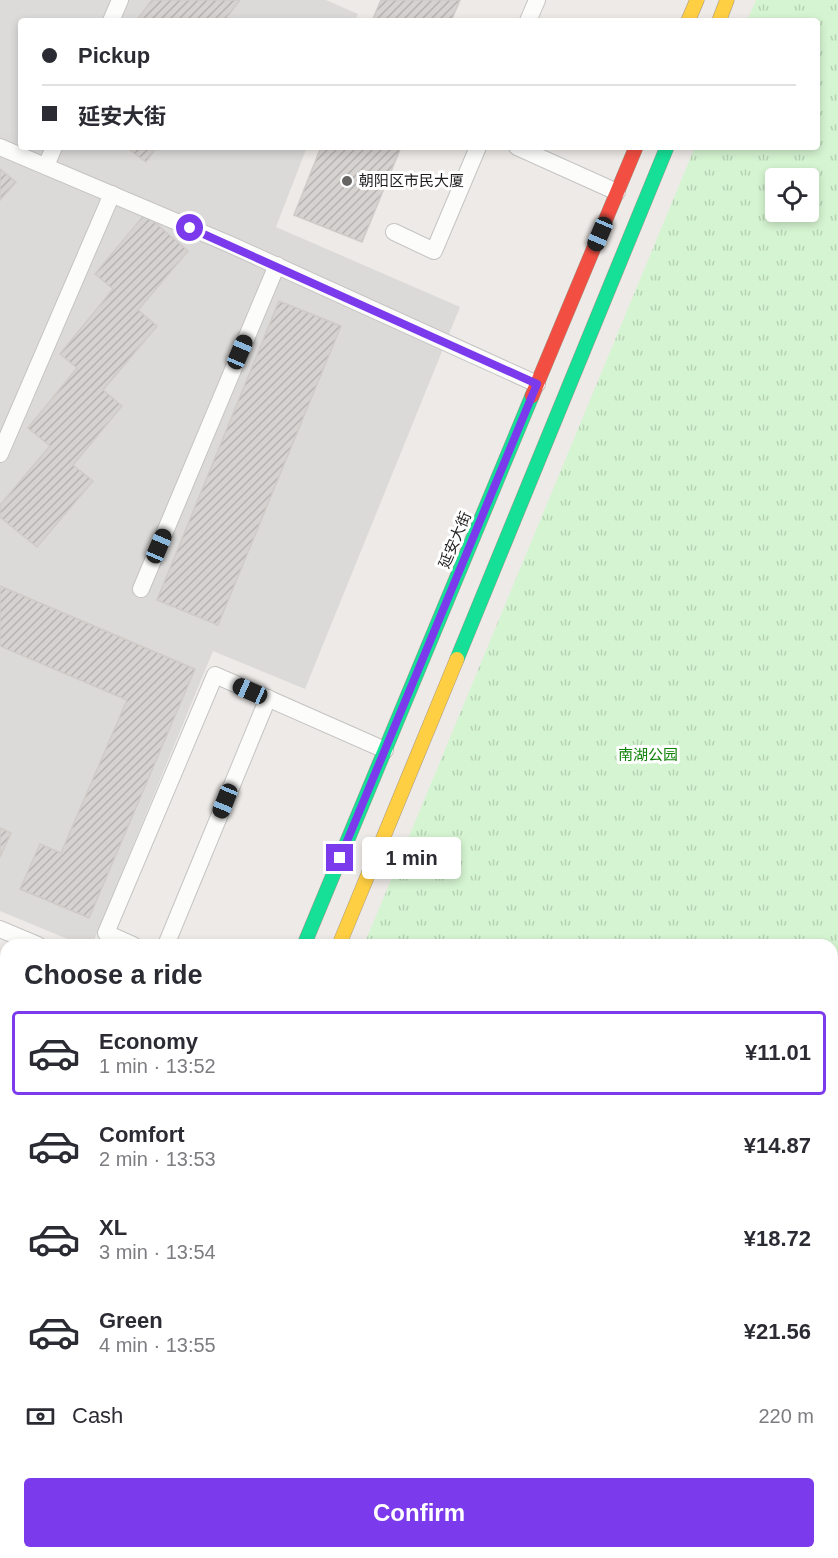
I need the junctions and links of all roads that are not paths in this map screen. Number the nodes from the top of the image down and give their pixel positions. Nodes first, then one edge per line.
1 (120, 0) edge
2 (537, 0) edge
3 (697, 0) edge
4 (727, 0) edge
5 (112, 18) edge
6 (529, 18) edge
7 (689, 18) edge
8 (720, 18) edge
9 (0, 147) edge
10 (53, 150) edge
11 (477, 150) edge
12 (524, 150) edge
13 (635, 150) edge
14 (666, 150) edge
15 (46, 166) junction
16 (617, 192) junction
17 (112, 194) junction
18 (394, 232) dead end
19 (277, 265) junction
20 (537, 384) junction
21 (0, 454) edge
22 (141, 590) dead end
23 (268, 698) junction
24 (385, 750) junction
25 (0, 929) edge
26 (24, 939) edge
27 (120, 939) edge
28 (168, 939) edge
29 (306, 939) edge
30 (341, 939) edge

1 - 5 lane
2 - 6 lane
3 - 7 main road
4 - 8 main road
9 - 15 lane
10 - 15 lane
11 - 18 lane
12 - 16 lane
13 - 16 main road, 延安大街
14 - 30 main road
15 - 17 lane
16 - 20 main road, 延安大街
17 - 19 lane
17 - 21 lane
19 - 20 lane
19 - 22 lane
20 - 24 main road, 延安大街
23 - 24 lane
23 - 27 lane
23 - 28 lane
24 - 29 main road, 延安大街
25 - 26 lane

